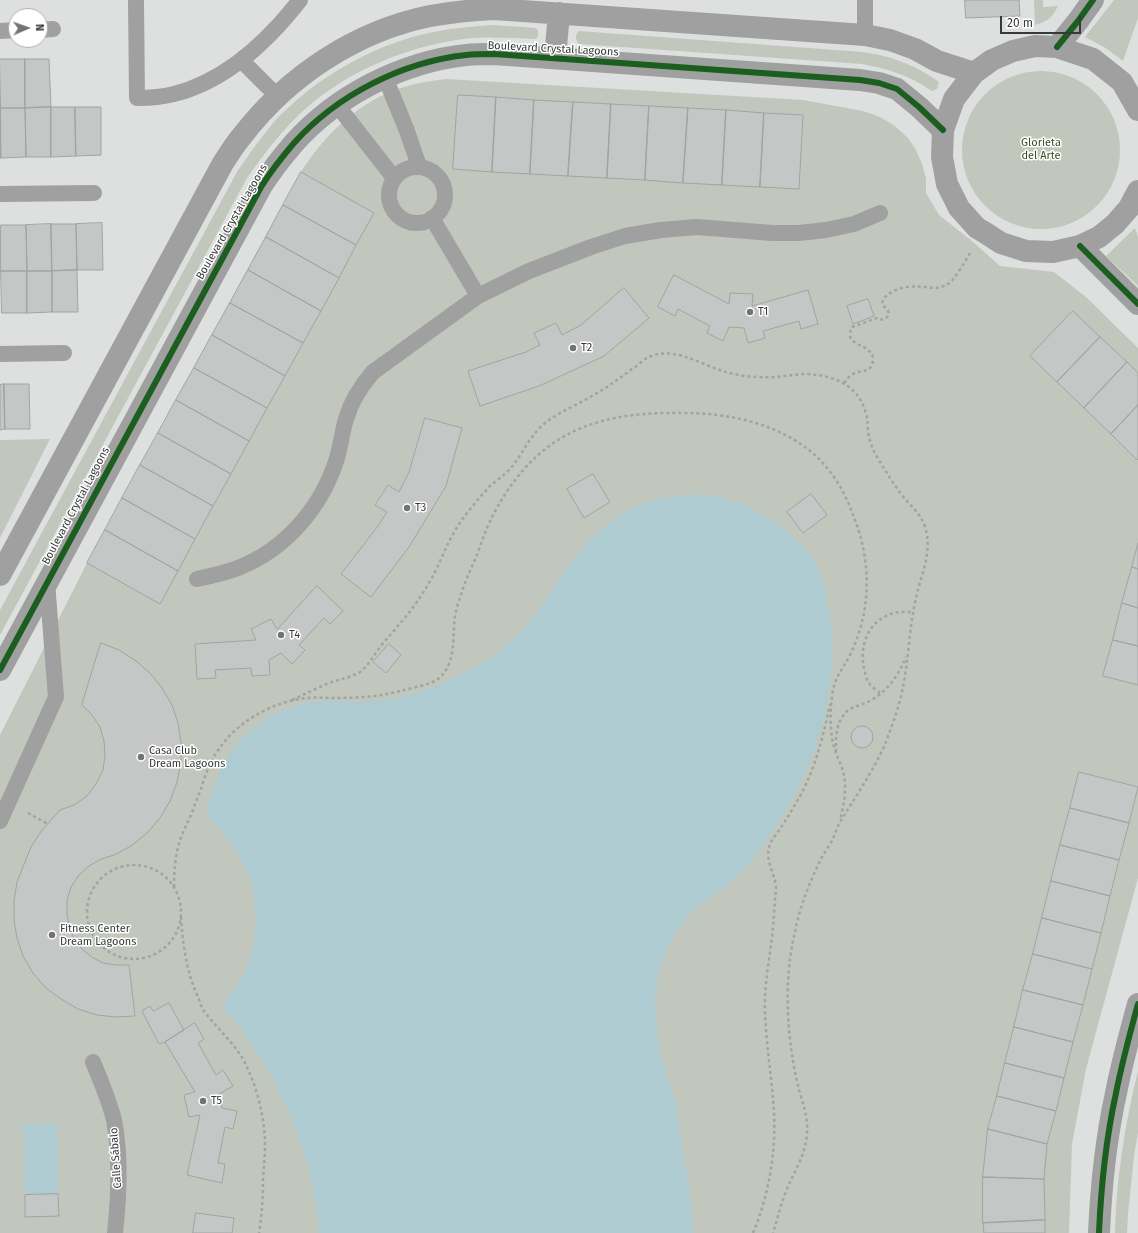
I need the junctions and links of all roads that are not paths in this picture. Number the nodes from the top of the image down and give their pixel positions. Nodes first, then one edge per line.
1 (136, 0) edge
2 (300, 0) edge
3 (865, 0) edge
4 (1094, 0) edge
5 (548, 9) edge
6 (865, 35) junction
7 (1057, 47) junction
8 (556, 58) junction
9 (241, 60) junction
10 (974, 73) junction
11 (385, 77) junction
12 (278, 96) junction
13 (337, 105) junction
14 (1138, 110) edge
15 (943, 130) junction
16 (419, 166) junction
17 (394, 178) junction
18 (1138, 191) edge
19 (94, 193) dead end
20 (0, 194) edge
21 (880, 213) dead end
22 (432, 218) junction
23 (1080, 246) junction
24 (478, 296) junction
25 (1138, 304) edge
26 (64, 353) dead end
27 (0, 354) edge
28 (0, 575) edge
29 (197, 579) dead end
30 (47, 582) junction
31 (0, 670) edge
32 (0, 821) edge
33 (1138, 1004) edge
34 (93, 1062) dead end
35 (115, 1233) edge
36 (1099, 1233) edge

1 - 9 lane
2 - 9 lane
3 - 6 lane
4 - 7 street
5 - 6 street
5 - 8 street
5 - 12 street
6 - 10 street
7 - 10 street
7 - 14 street
8 - 11 street, Boulevard Crystal Lagoons
8 - 15 street, Boulevard Crystal Lagoons
9 - 12 lane
10 - 15 street
11 - 13 street, Boulevard Crystal Lagoons
11 - 16 lane
12 - 28 street
13 - 17 lane
13 - 30 street, Boulevard Crystal Lagoons
15 - 23 street
16 - 17 lane
16 - 22 lane
17 - 22 lane
18 - 23 street
19 - 20 lane
21 - 24 lane
22 - 24 lane
23 - 25 street
24 - 29 lane
26 - 27 lane
30 - 31 street, Boulevard Crystal Lagoons
30 - 32 lane
33 - 36 street
34 - 35 lane, Calle Sábalo

